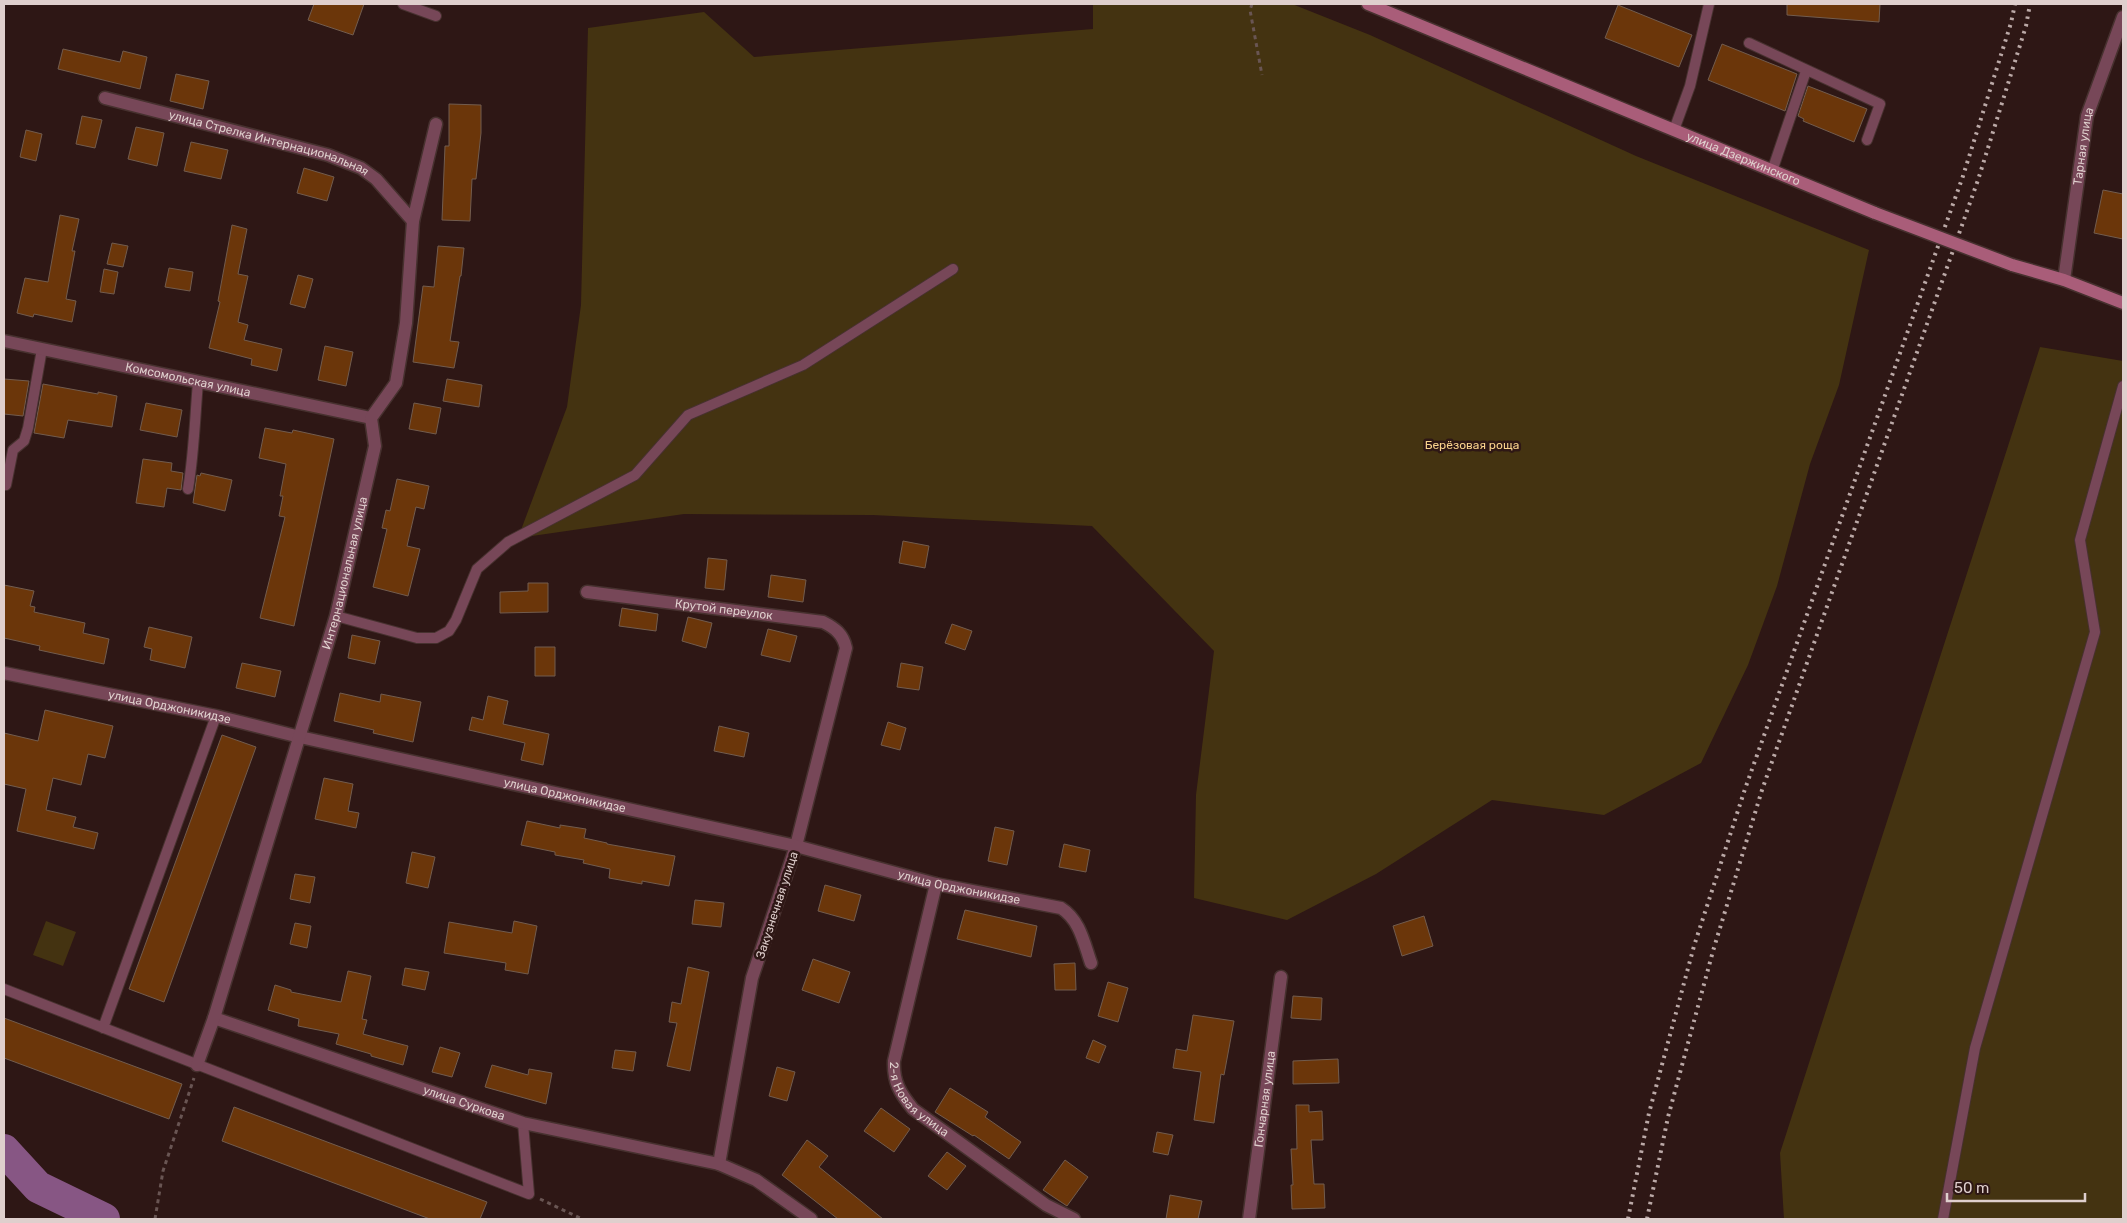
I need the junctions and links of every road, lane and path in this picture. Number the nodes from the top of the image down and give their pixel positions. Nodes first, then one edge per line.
1 (403, 4) edge
2 (1252, 4) edge
3 (1368, 4) edge
4 (1710, 4) edge
5 (436, 16) dead end
6 (2123, 17) edge
7 (1748, 44) dead end
8 (1806, 71) junction
9 (1262, 75) dead end
10 (105, 98) dead end
11 (436, 124) dead end
12 (1674, 130) junction
13 (1868, 140) dead end
14 (1772, 171) junction
15 (413, 221) junction
16 (953, 268) dead end
17 (2064, 280) junction
18 (2123, 303) edge
19 (4, 341) edge
20 (42, 349) junction
21 (198, 382) junction
22 (2123, 386) edge
23 (371, 418) junction
24 (6, 485) dead end
25 (188, 489) dead end
26 (587, 592) dead end
27 (336, 616) junction
28 (846, 648) joint
29 (4, 672) edge
30 (216, 716) junction
31 (300, 737) junction
32 (796, 846) junction
33 (936, 884) junction
34 (1091, 964) dead end
35 (1281, 978) dead end
36 (4, 988) edge
37 (214, 1018) junction
38 (103, 1028) junction
39 (197, 1065) junction
40 (523, 1123) junction
41 (719, 1164) junction
42 (529, 1194) junction
43 (155, 1218) edge
44 (582, 1219) edge
45 (811, 1219) edge
46 (1074, 1219) edge
47 (1249, 1219) edge
48 (1943, 1219) edge

1 - 5 lane
2 - 9 path
3 - 12 main road, улица Дзержинского
4 - 12 lane
6 - 17 street, Тарная улица
7 - 8 lane
8 - 13 lane
8 - 14 lane
10 - 15 street, улица Стрелка Интернациональная
11 - 15 street
12 - 14 main road, улица Дзержинского
14 - 17 main road, улица Дзержинского, bridge
15 - 23 street
16 - 27 lane
17 - 18 main road, улица Дзержинского
19 - 20 street, Комсомольская улица
20 - 21 street, Комсомольская улица
20 - 24 lane
21 - 23 street, Комсомольская улица
21 - 25 lane
22 - 48 lane
23 - 27 street, Интернациональная улица
26 - 28 street, Крутой переулок
27 - 31 street, Интернациональная улица
28 - 32 street, Закузнечная улица
29 - 30 street, улица Орджоникидзе
30 - 31 street, улица Орджоникидзе
30 - 38 lane
31 - 32 street, улица Орджоникидзе
31 - 37 street, Интернациональная улица
32 - 33 street, улица Орджоникидзе
32 - 41 street, Закузнечная улица
33 - 34 street, улица Орджоникидзе
33 - 46 street, 2-я Новая улица
35 - 47 street, Гончарная улица
36 - 38 lane
37 - 39 street, Интернациональная улица
37 - 40 street, улица Суркова
38 - 39 lane
39 - 42 lane
39 - 43 path
40 - 41 street, улица Суркова
40 - 42 lane
41 - 45 street, улица Суркова
42 - 44 path

